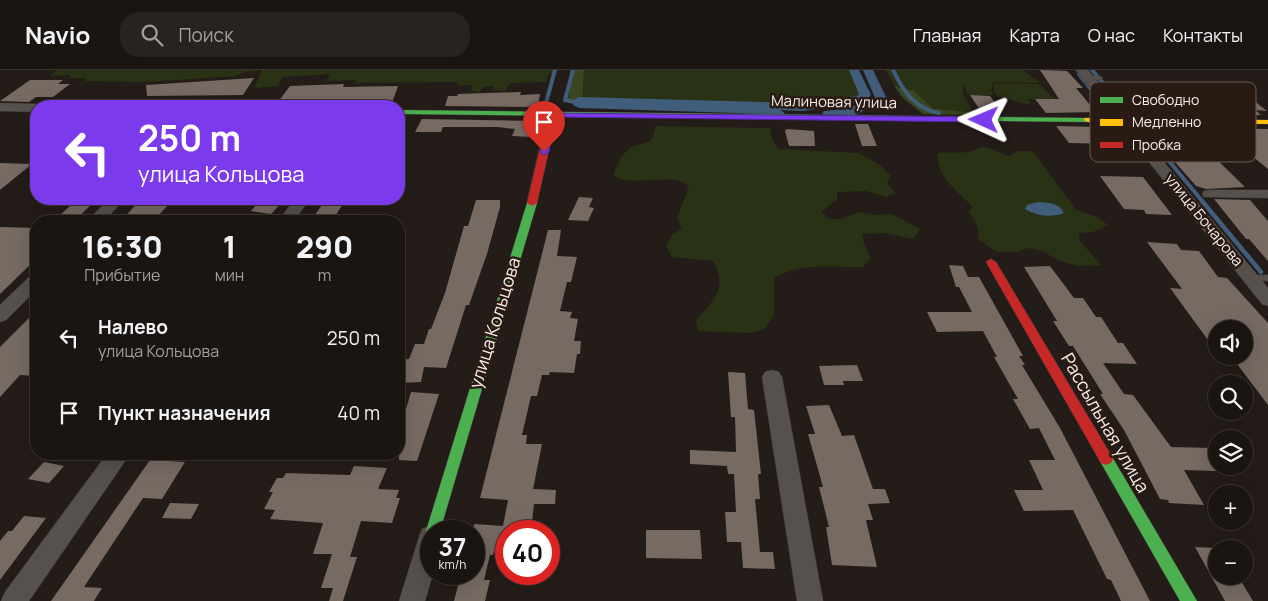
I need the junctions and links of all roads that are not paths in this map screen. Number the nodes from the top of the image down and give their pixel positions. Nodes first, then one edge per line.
1 (0, 107) edge
2 (30, 108) edge
3 (405, 112) edge
4 (551, 115) junction
5 (1090, 118) edge
6 (1157, 162) edge
7 (1209, 194) dead end
8 (1268, 194) edge
9 (111, 205) edge
10 (101, 215) edge
11 (991, 262) dead end
12 (1250, 278) junction
13 (1268, 278) edge
14 (30, 286) edge
15 (1268, 300) edge
16 (0, 316) edge
17 (772, 378) dead end
18 (115, 460) edge
19 (436, 520) edge
20 (420, 574) edge
21 (14, 601) edge
22 (412, 601) edge
23 (810, 601) edge
24 (1189, 601) edge

1 - 2 street
3 - 4 street, Малиновая улица
4 - 5 street, Малиновая улица
4 - 19 street, улица Кольцова
6 - 12 street, улица Бочарова
7 - 8 street
9 - 10 street
11 - 24 street, Рассыльная улица
12 - 13 lane
12 - 15 street, улица Бочарова
14 - 16 street
17 - 23 street
18 - 21 street
20 - 22 street

